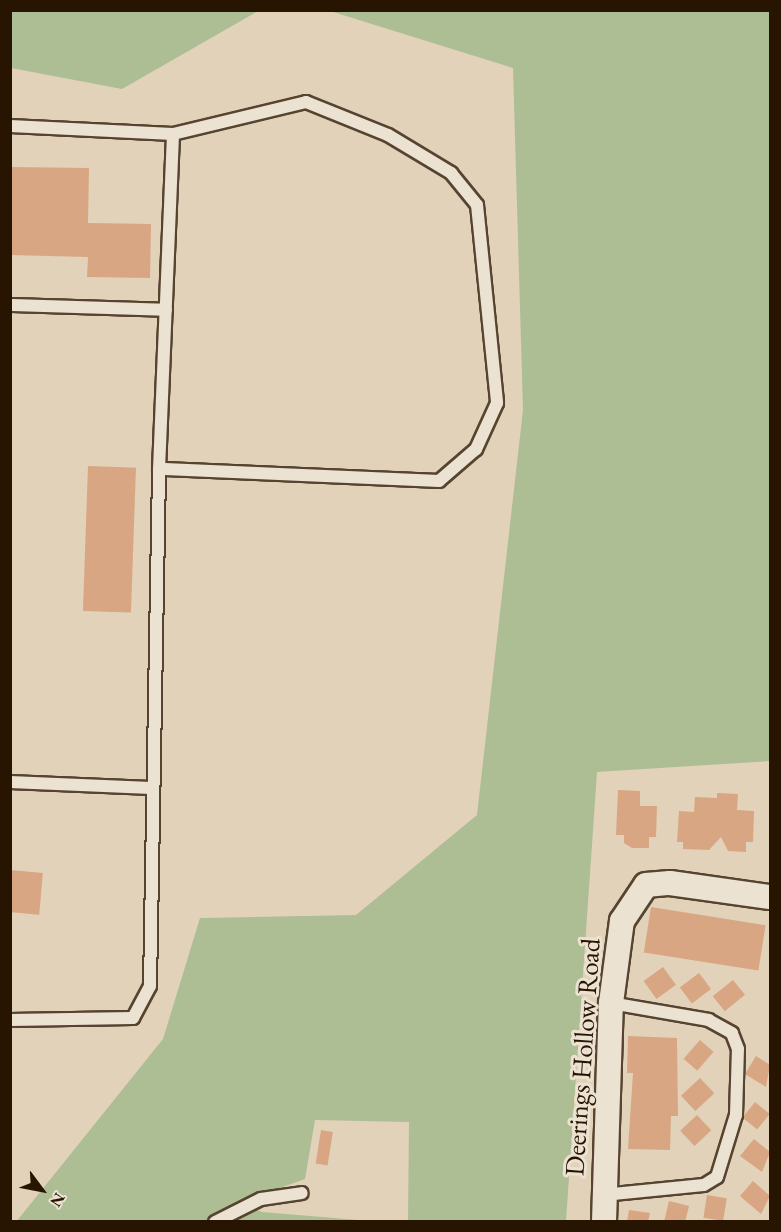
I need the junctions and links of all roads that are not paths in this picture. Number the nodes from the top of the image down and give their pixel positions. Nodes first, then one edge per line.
1 (10, 126) edge
2 (173, 134) junction
3 (10, 305) edge
4 (166, 310) junction
5 (159, 470) junction
6 (10, 782) edge
7 (151, 788) junction
8 (771, 897) edge
9 (611, 1003) junction
10 (10, 1020) edge
11 (302, 1193) dead end
12 (603, 1195) junction
13 (215, 1221) edge
14 (604, 1221) edge

1 - 2 lane
2 - 4 lane
2 - 5 lane
3 - 4 lane
4 - 5 lane
5 - 7 lane
6 - 7 lane
7 - 10 lane
8 - 9 street, Deerings Hollow Road
9 - 12 street, Deerings Hollow Road
9 - 12 lane
11 - 13 lane
12 - 14 street, Deerings Hollow Road

